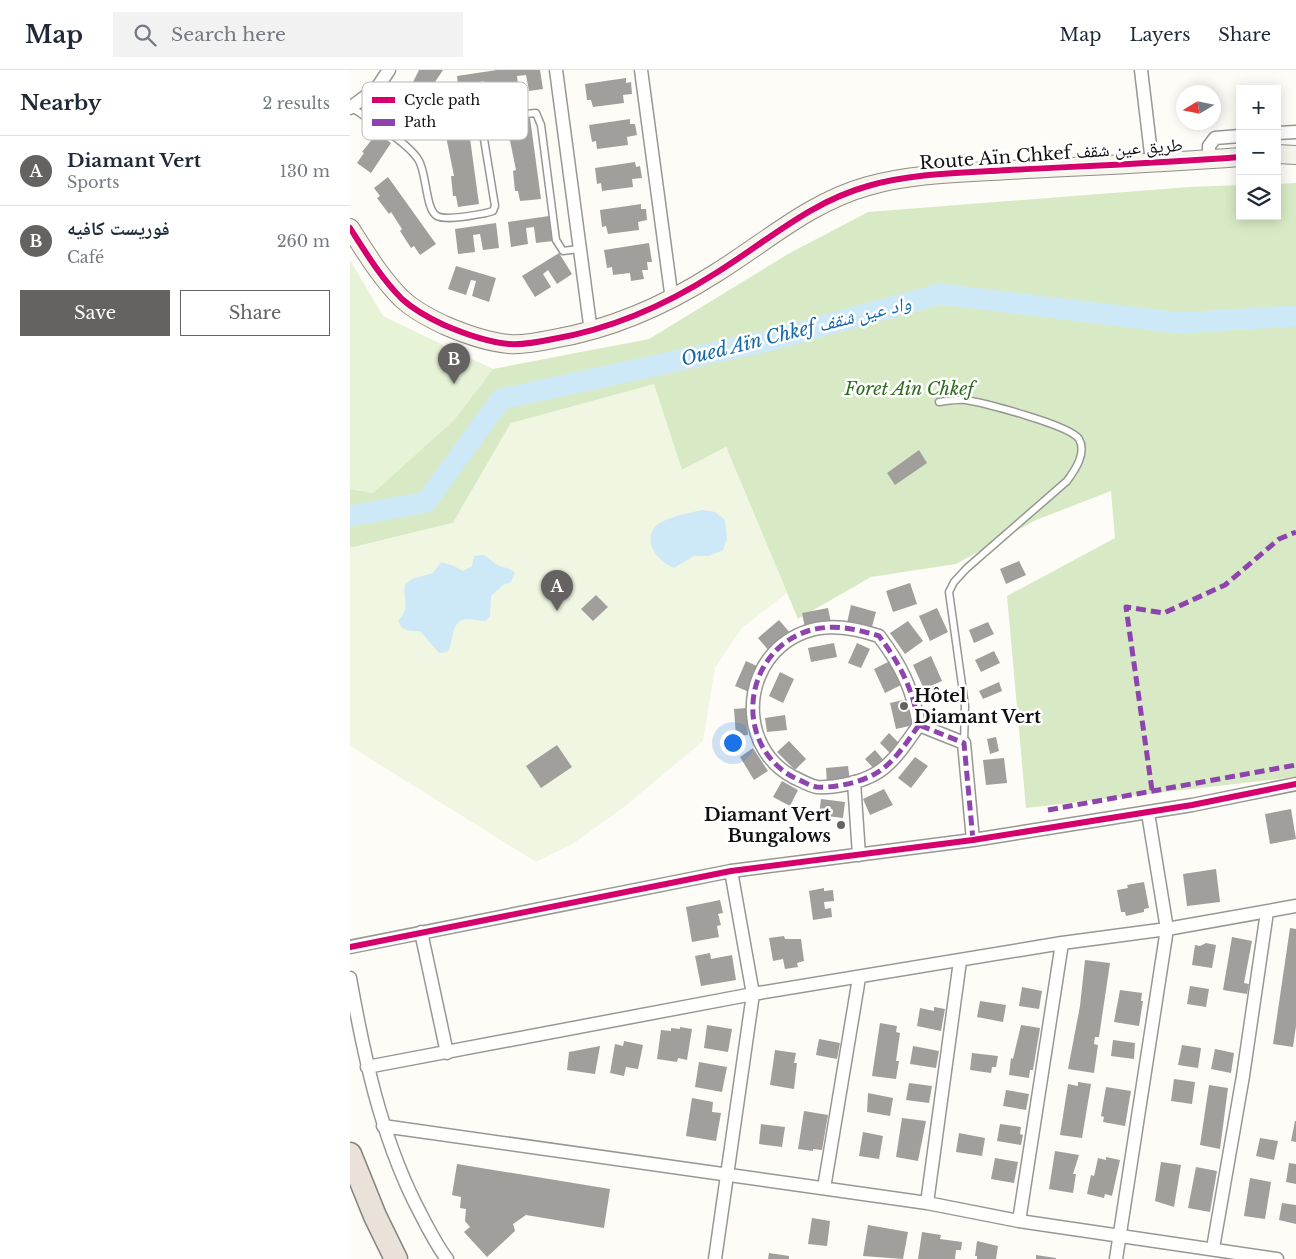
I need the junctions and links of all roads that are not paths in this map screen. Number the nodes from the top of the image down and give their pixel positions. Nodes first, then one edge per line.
1 (389, 70) edge
2 (556, 70) edge
3 (640, 70) edge
4 (1142, 70) edge
5 (381, 82) edge
6 (362, 99) edge
7 (350, 107) edge
8 (528, 114) edge
9 (362, 116) edge
10 (1296, 132) edge
11 (1281, 133) edge
12 (1236, 136) edge
13 (396, 140) edge
14 (484, 140) edge
15 (1281, 154) edge
16 (1296, 155) edge
17 (1236, 157) edge
18 (1209, 158) junction
19 (1152, 162) junction
20 (350, 228) edge
21 (579, 249) junction
22 (672, 300) junction
23 (591, 332) junction
24 (939, 402) dead end
25 (919, 725) junction
26 (964, 742) junction
27 (854, 782) junction
28 (1296, 784) edge
29 (1148, 813) junction
30 (973, 840) junction
31 (859, 854) junction
32 (731, 870) junction
33 (1296, 906) edge
34 (1267, 912) junction
35 (1168, 929) junction
36 (421, 932) junction
37 (1062, 943) junction
38 (350, 947) edge
39 (960, 961) junction
40 (350, 978) edge
41 (859, 978) junction
42 (753, 994) junction
43 (355, 1032) edge
44 (447, 1053) junction
45 (367, 1066) junction
46 (383, 1126) junction
47 (350, 1154) edge
48 (727, 1176) junction
49 (824, 1188) junction
50 (927, 1202) junction
51 (1019, 1221) junction
52 (1121, 1234) junction
53 (1213, 1248) junction
54 (396, 1259) edge
55 (447, 1259) edge
56 (715, 1259) edge
57 (1116, 1259) edge
58 (1278, 1259) edge

1 - 5 street
2 - 21 street
3 - 22 street
4 - 19 street
6 - 7 street
7 - 9 lane
8 - 21 lane
10 - 11 street
12 - 18 street
13 - 14 lane
15 - 16 street
17 - 18 street, Route Aïn Chkef طريق عين شقف
18 - 19 street, Route Aïn Chkef طريق عين شقف
19 - 22 street, Route Aïn Chkef طريق عين شقف
20 - 23 street, Route Aïn Chkef طريق عين شقف
21 - 23 street
22 - 23 street, Route Aïn Chkef طريق عين شقف
24 - 26 lane
25 - 26 street
25 - 27 street
25 - 27 street
26 - 30 street
27 - 31 street
28 - 29 street
29 - 30 street
29 - 35 street
30 - 31 street
31 - 32 street
32 - 36 street
32 - 42 street
33 - 34 street
34 - 35 street
34 - 53 street
35 - 37 street
35 - 52 street
36 - 38 street
36 - 44 street
37 - 39 street
37 - 51 street
39 - 41 street
39 - 50 street
40 - 43 street
41 - 42 street
41 - 49 street
42 - 44 street
42 - 48 street
43 - 45 street
44 - 45 street
45 - 46 street
46 - 48 street
46 - 55 street
47 - 54 highway
48 - 49 street
48 - 56 street
49 - 50 street
50 - 51 street
51 - 52 street
52 - 53 street
52 - 57 street
53 - 58 street

